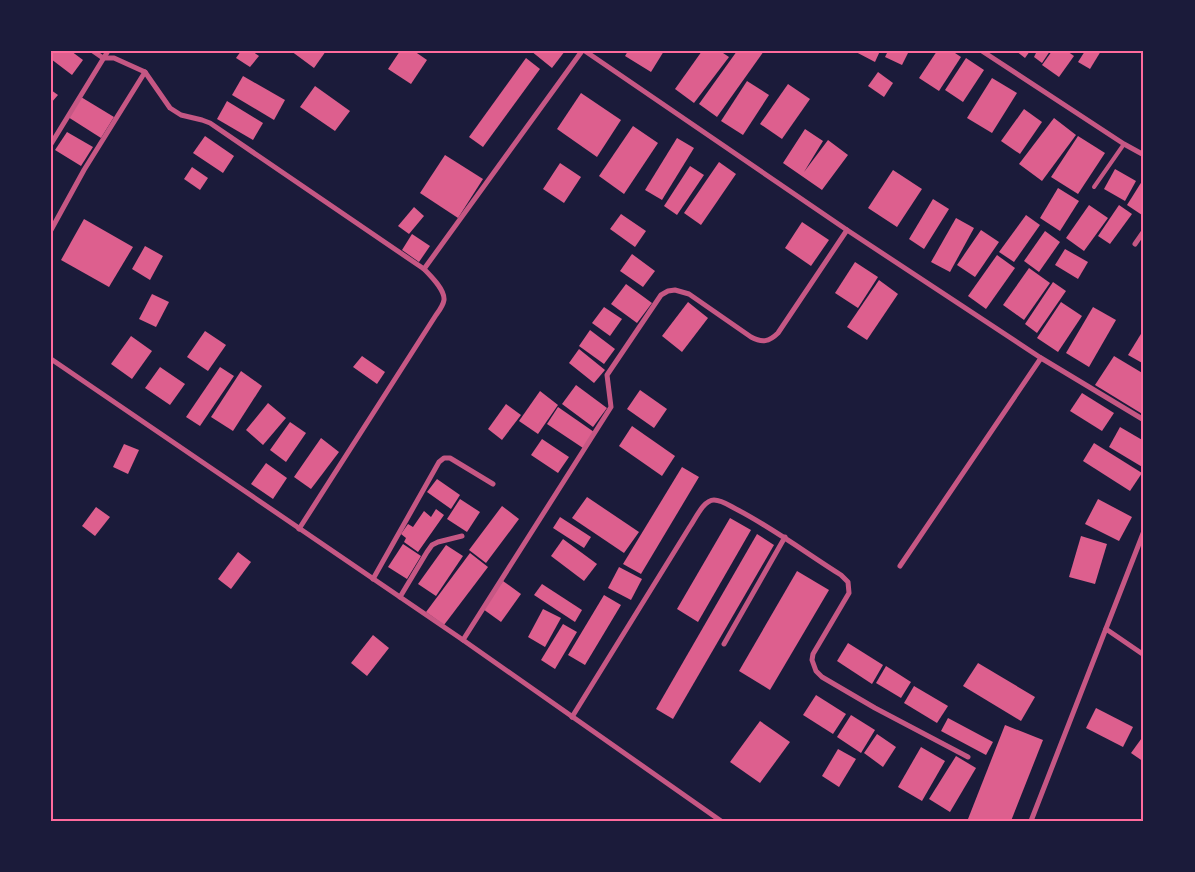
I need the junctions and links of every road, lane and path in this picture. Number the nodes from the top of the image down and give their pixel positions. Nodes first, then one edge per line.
1 (93, 51) edge
2 (108, 51) edge
3 (583, 51) edge
4 (982, 51) edge
5 (103, 58) junction
6 (144, 72) junction
7 (51, 144) edge
8 (1124, 144) junction
9 (1144, 155) edge
10 (1094, 187) dead end
11 (51, 230) edge
12 (847, 230) junction
13 (1144, 231) edge
14 (1135, 244) dead end
15 (424, 269) junction
16 (1041, 358) junction
17 (51, 359) edge
18 (1144, 420) edge
19 (493, 484) dead end
20 (300, 529) junction
21 (1144, 531) edge
22 (462, 536) dead end
23 (785, 537) junction
24 (900, 566) dead end
25 (373, 579) junction
26 (400, 596) junction
27 (1106, 629) junction
28 (463, 640) junction
29 (724, 644) dead end
30 (1144, 655) edge
31 (572, 717) junction
32 (968, 757) dead end
33 (721, 821) edge
34 (1031, 821) edge

1 - 5 street
2 - 5 street
3 - 12 street
3 - 15 street
4 - 8 street
5 - 6 street
5 - 7 street
6 - 11 street
6 - 15 street
8 - 9 street
8 - 10 lane
12 - 16 street
12 - 28 street
13 - 14 street
15 - 20 street
16 - 18 street
16 - 24 street
17 - 20 street
19 - 25 street
20 - 25 street
21 - 27 street
22 - 26 street
23 - 29 street
23 - 31 street
23 - 32 street
25 - 26 street
26 - 28 street
27 - 30 street
27 - 34 street
28 - 31 street
31 - 33 street

